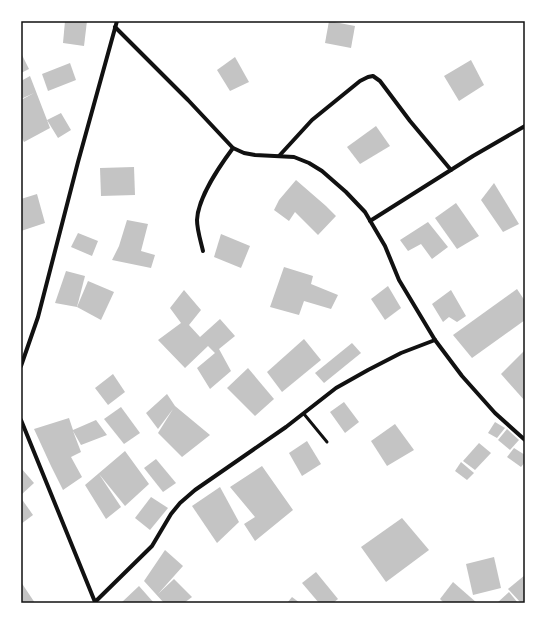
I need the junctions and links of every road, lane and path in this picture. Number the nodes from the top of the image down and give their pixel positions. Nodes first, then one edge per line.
1 (117, 21) edge
2 (115, 27) junction
3 (525, 126) edge
4 (233, 148) junction
5 (279, 156) junction
6 (451, 170) junction
7 (370, 221) junction
8 (203, 251) dead end
9 (434, 340) junction
10 (21, 366) edge
11 (304, 414) junction
12 (21, 420) edge
13 (525, 440) edge
14 (327, 442) dead end
15 (95, 603) edge

1 - 2 street
2 - 4 street
2 - 10 street
3 - 6 street
4 - 5 street
4 - 8 street
5 - 6 street
5 - 7 street
6 - 7 street
7 - 9 street
9 - 11 street
9 - 13 street
11 - 14 lane
11 - 15 street
12 - 15 street

